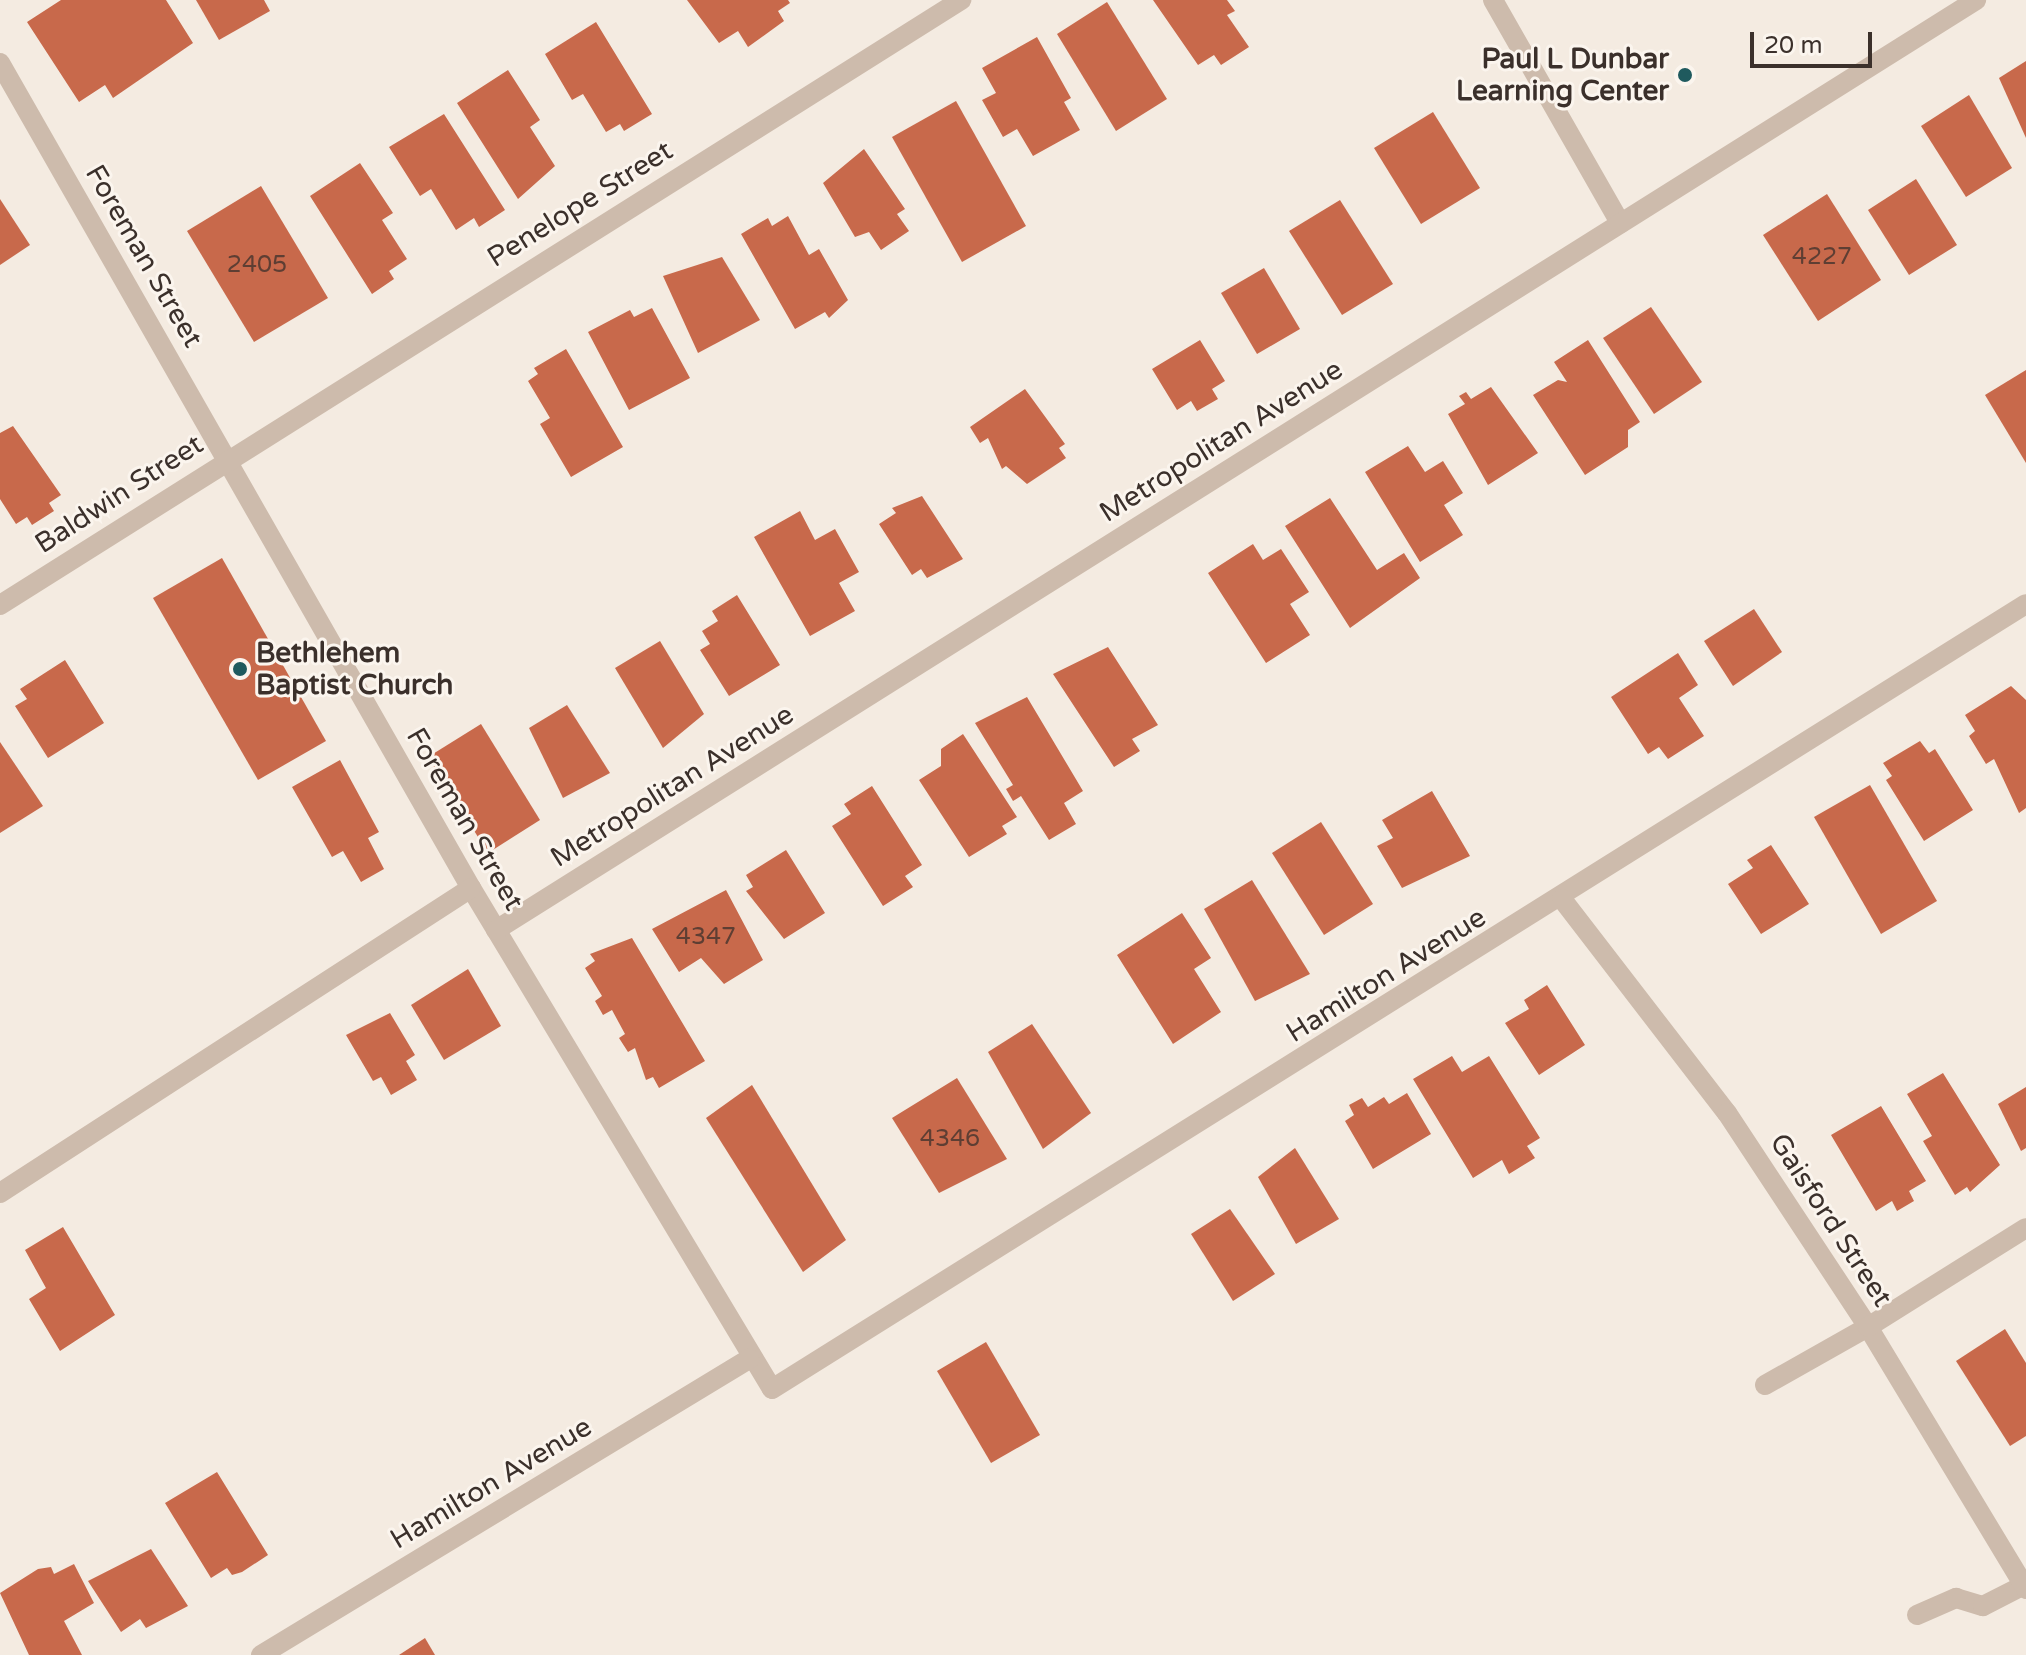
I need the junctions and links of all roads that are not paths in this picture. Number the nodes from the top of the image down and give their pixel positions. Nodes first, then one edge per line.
1 (961, 0) edge
2 (1493, 0) edge
3 (1976, 0) edge
4 (0, 63) edge
5 (1620, 223) junction
6 (228, 456) junction
7 (2026, 604) edge
8 (0, 605) edge
9 (471, 888) junction
10 (1562, 899) junction
11 (496, 930) junction
12 (0, 1193) edge
13 (2026, 1228) edge
14 (1868, 1327) junction
15 (749, 1359) junction
16 (1765, 1385) dead end
17 (772, 1389) joint
18 (2025, 1587) edge
19 (1917, 1615) dead end
20 (261, 1655) edge

1 - 6 street, Penelope Street
2 - 5 street
3 - 5 street, Metropolitan Avenue
4 - 6 street, Foreman Street
5 - 11 street, Metropolitan Avenue
6 - 8 street, Baldwin Street
6 - 9 street, Foreman Street
7 - 10 street, Hamilton Avenue
9 - 11 street, Foreman Street
9 - 12 street
10 - 14 street, Gaisford Street
10 - 17 street, Hamilton Avenue
11 - 15 street, Foreman Street
13 - 14 street
14 - 16 street
14 - 18 street, Gaisford Street
15 - 17 street, Foreman Street
15 - 20 street, Hamilton Avenue
18 - 19 street

